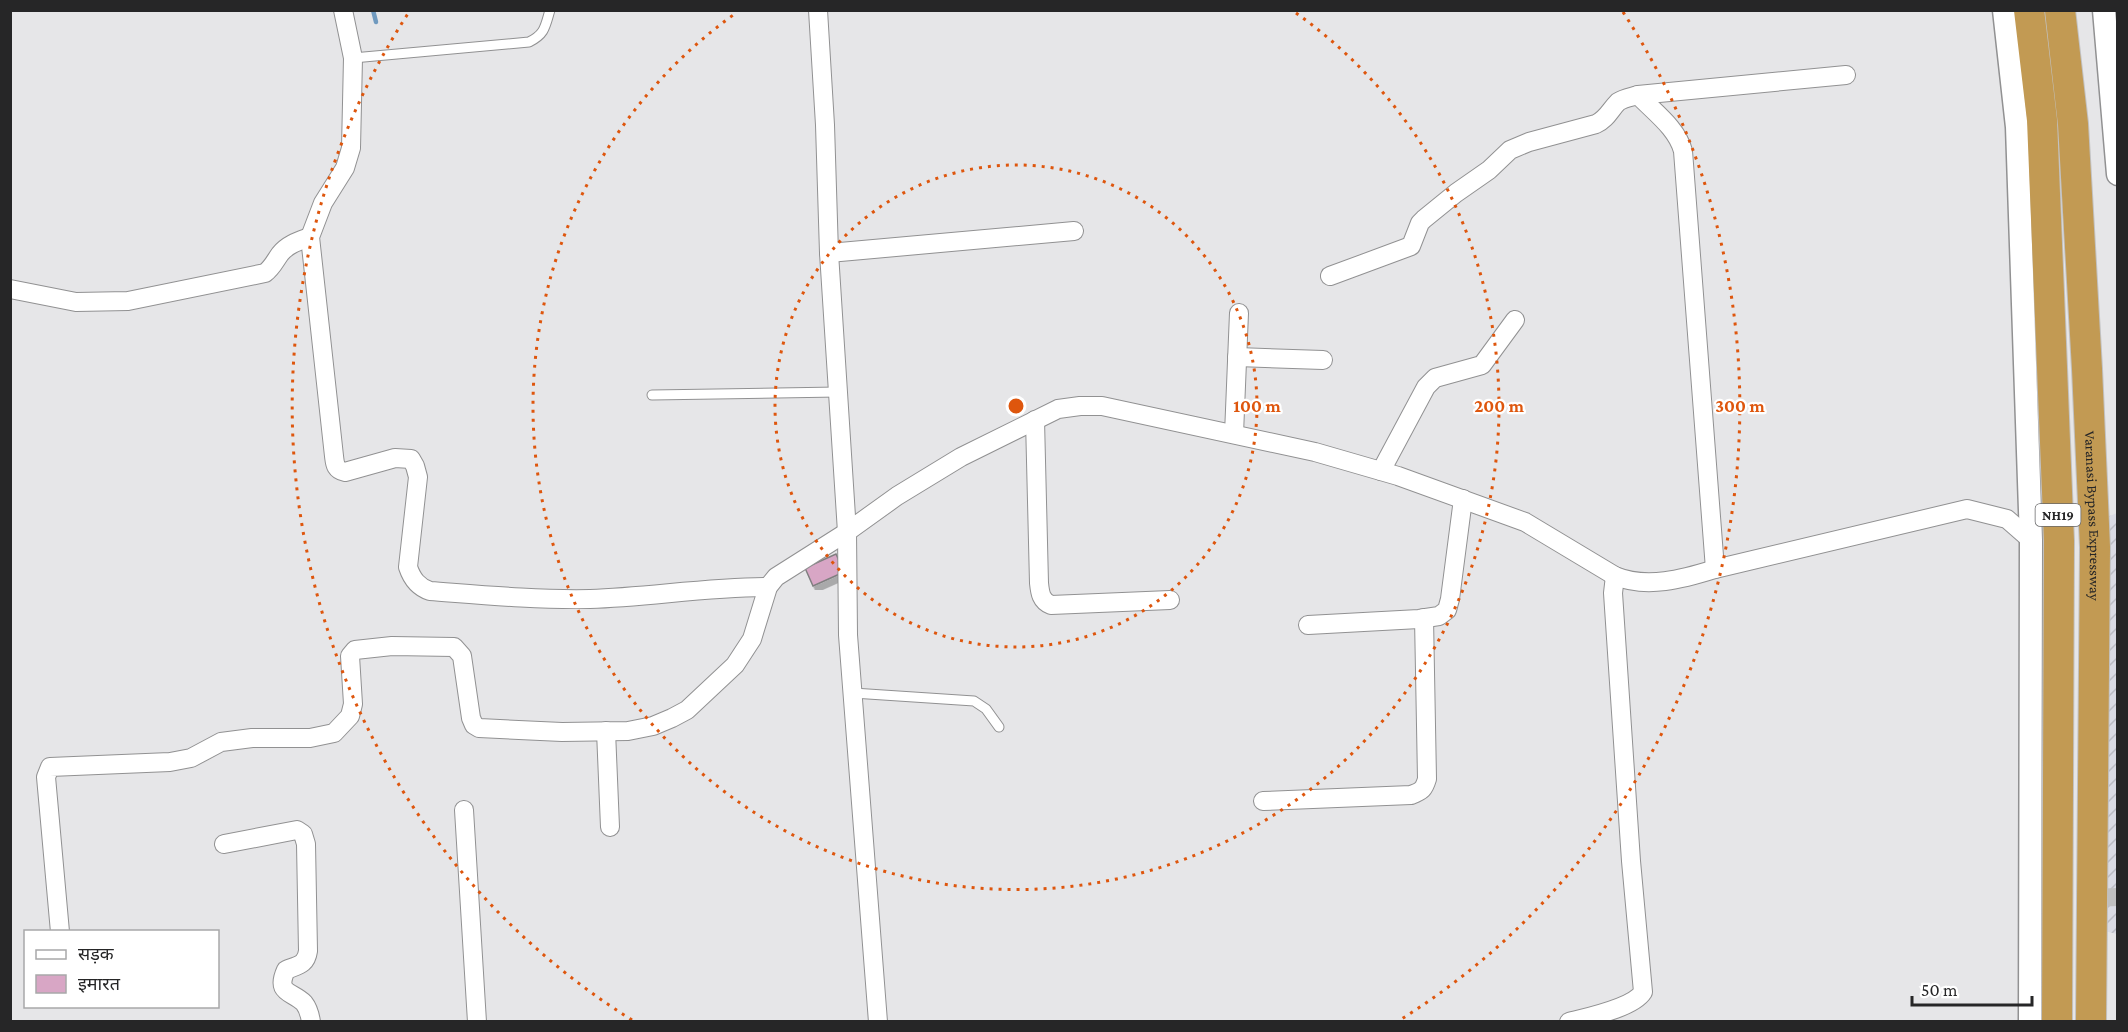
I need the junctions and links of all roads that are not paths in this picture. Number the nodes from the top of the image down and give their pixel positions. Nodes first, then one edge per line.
1 (343, 10) edge
2 (550, 10) edge
3 (818, 10) edge
4 (2004, 10) edge
5 (2029, 10) edge
6 (2060, 10) edge
7 (2104, 10) edge
8 (353, 58) junction
9 (1846, 75) dead end
10 (1638, 95) junction
11 (2118, 174) edge
12 (1074, 231) dead end
13 (310, 237) junction
14 (829, 253) junction
15 (1330, 276) dead end
16 (10, 289) edge
17 (1239, 314) dead end
18 (1515, 320) dead end
19 (1237, 357) junction
20 (1323, 360) dead end
21 (838, 392) junction
22 (652, 395) dead end
23 (1035, 420) junction
24 (1234, 434) junction
25 (1381, 471) junction
26 (1463, 499) junction
27 (847, 532) junction
28 (2031, 540) junction
29 (1715, 569) junction
30 (1615, 576) junction
31 (768, 587) junction
32 (1170, 600) dead end
33 (1424, 618) junction
34 (1308, 625) dead end
35 (853, 693) junction
36 (999, 727) dead end
37 (606, 731) junction
38 (1263, 801) dead end
39 (464, 810) dead end
40 (610, 827) dead end
41 (224, 844) dead end
42 (60, 930) edge
43 (311, 1022) edge
44 (477, 1022) edge
45 (878, 1022) edge
46 (1569, 1022) edge
47 (2030, 1022) edge
48 (2056, 1022) edge
49 (2091, 1022) edge

1 - 8 street
2 - 8 lane
3 - 14 street
4 - 28 street
5 - 48 highway, NH19
6 - 49 highway, Varanasi Bypass Expressway / NH19
7 - 11 street
8 - 13 street
9 - 10 street
10 - 15 street
10 - 29 street
12 - 14 street
13 - 16 street
13 - 31 street
14 - 21 street
17 - 19 street
18 - 25 street
19 - 20 street
19 - 24 street
21 - 22 lane
21 - 27 street
23 - 24 street
23 - 27 street
23 - 32 street
24 - 25 street
25 - 26 street
26 - 30 street
26 - 33 street
27 - 31 street
27 - 35 street
28 - 29 street
28 - 47 street
29 - 30 street
30 - 46 street
31 - 37 street
33 - 34 street
33 - 38 street
35 - 36 lane
35 - 45 street
37 - 40 street
37 - 42 street
39 - 44 street
41 - 43 street

